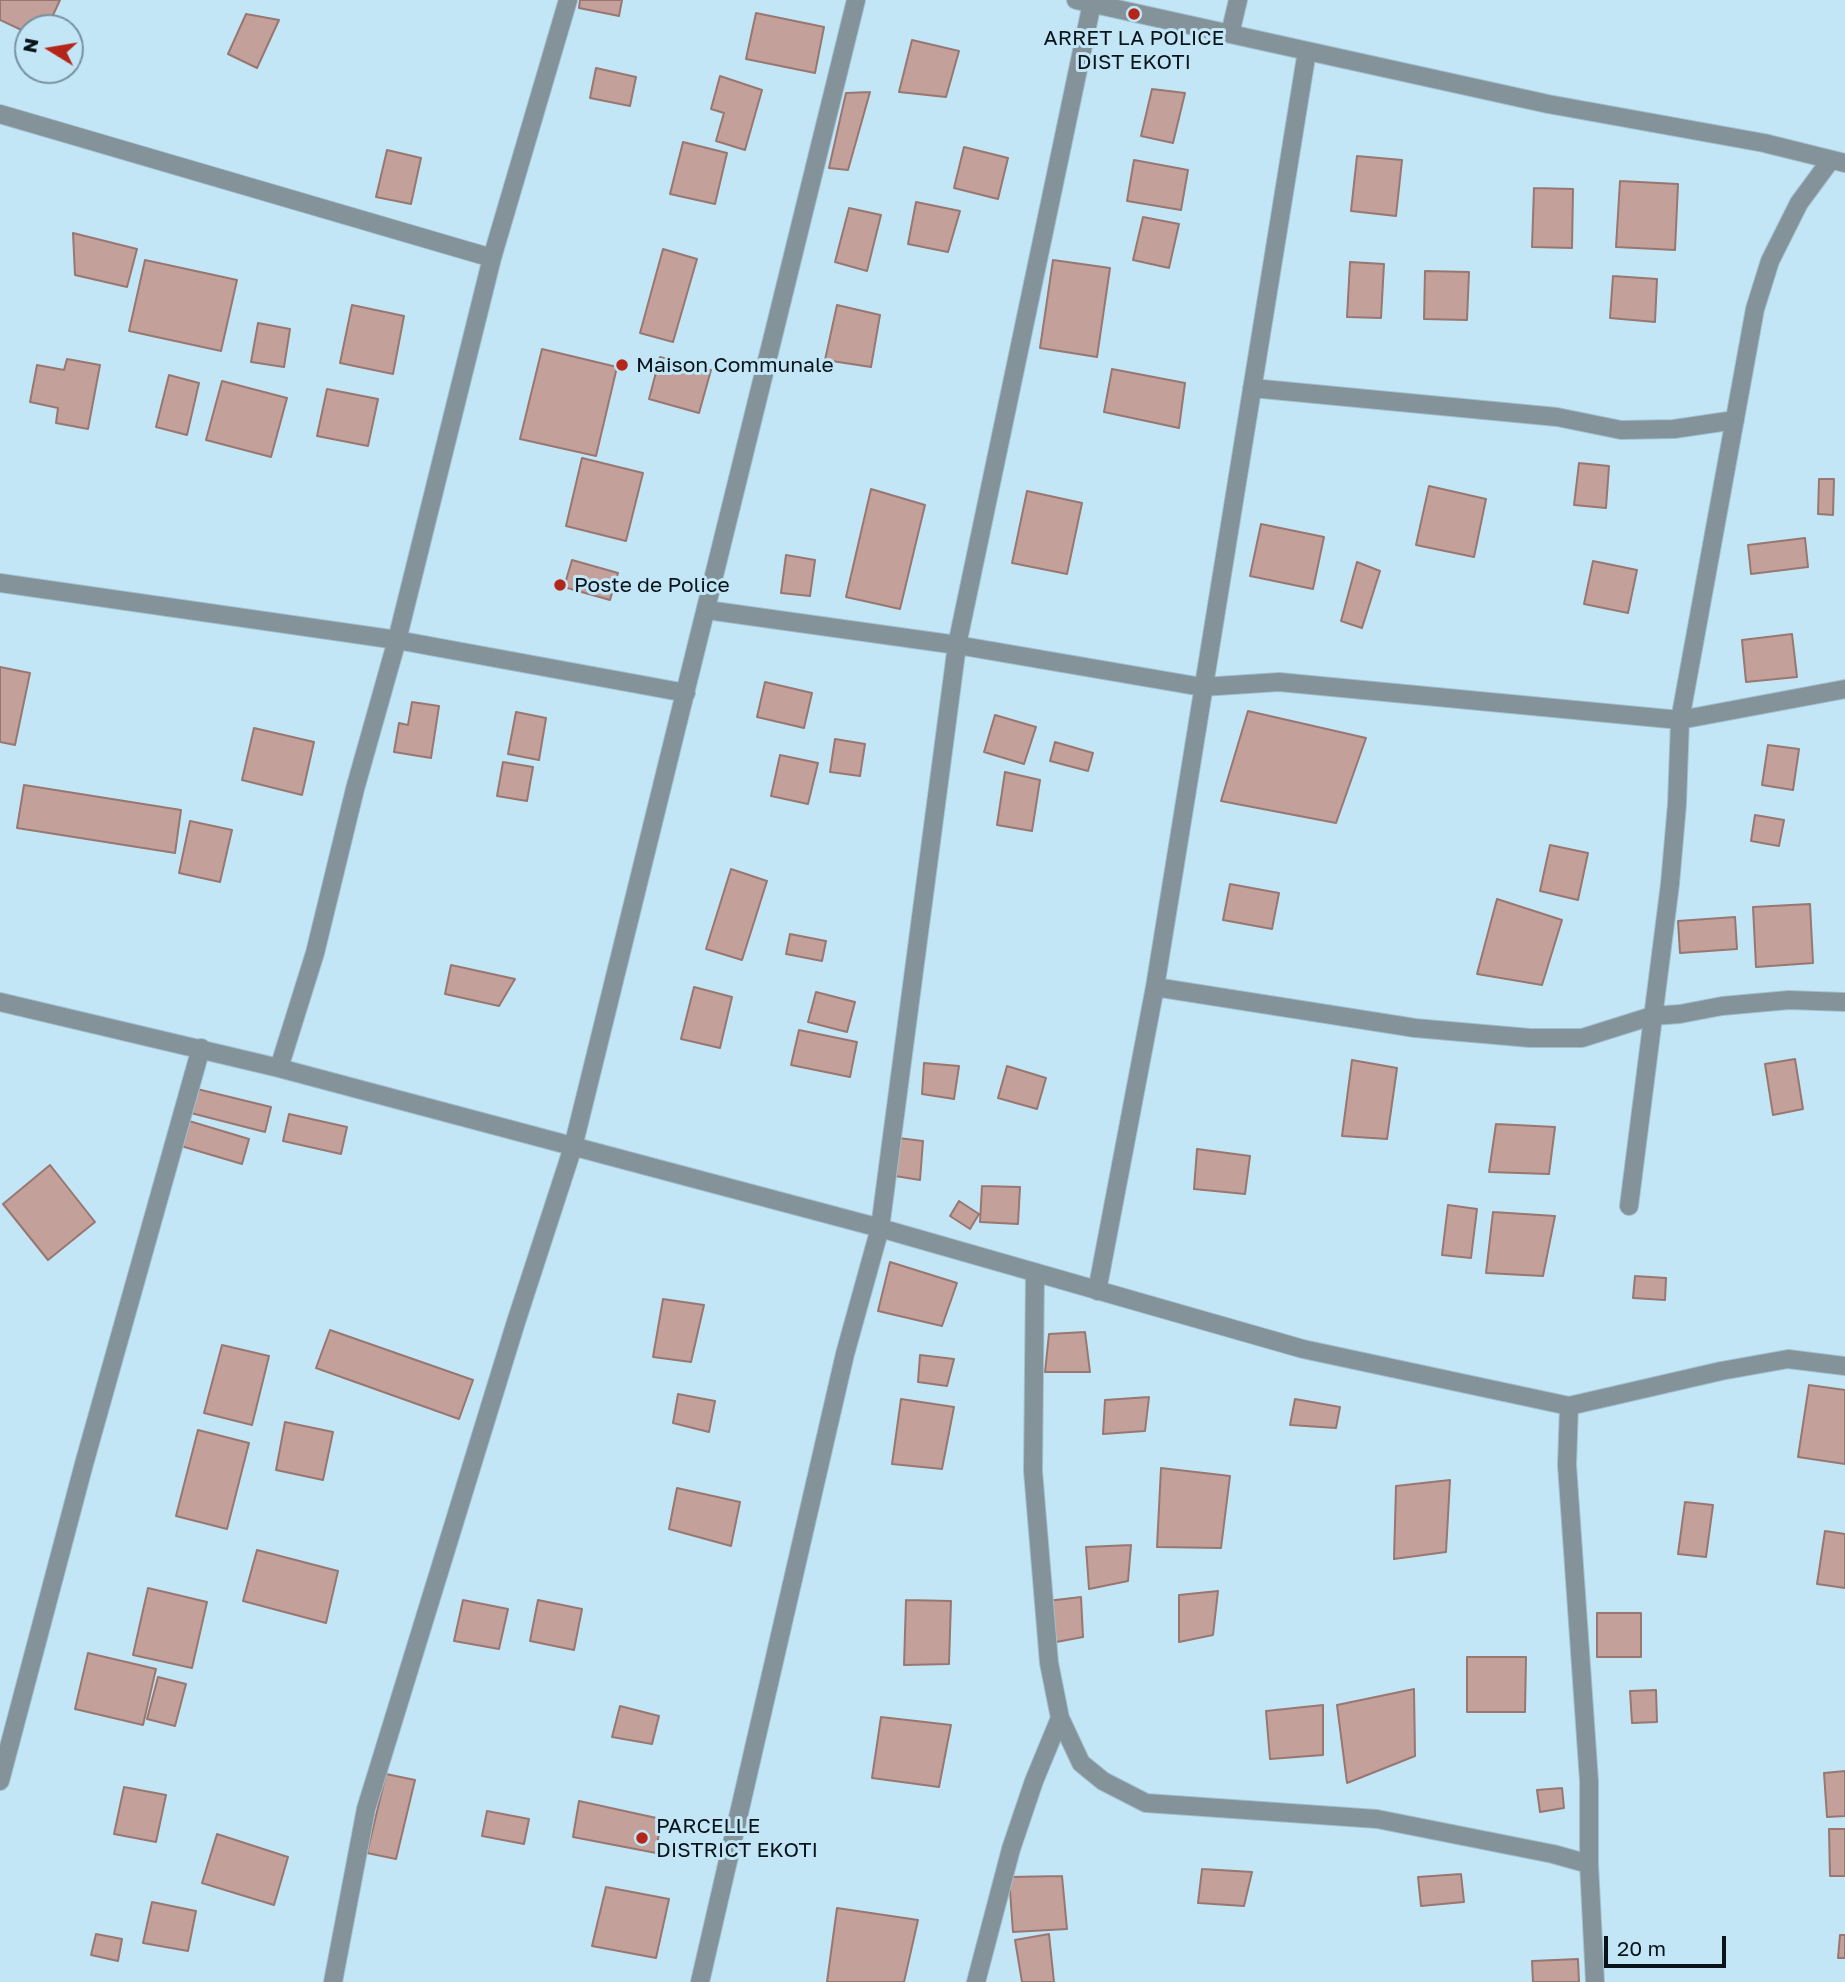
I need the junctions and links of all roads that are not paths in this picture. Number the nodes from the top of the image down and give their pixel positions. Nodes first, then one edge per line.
1 (568, 0) edge
2 (856, 0) edge
3 (1238, 0) edge
4 (1084, 2) edge
5 (1230, 34) junction
6 (1307, 51) junction
7 (0, 114) edge
8 (1838, 162) edge
9 (492, 258) junction
10 (1252, 388) junction
11 (1735, 420) junction
12 (0, 583) edge
13 (706, 610) junction
14 (397, 640) junction
15 (957, 645) junction
16 (1202, 687) junction
17 (1845, 689) edge
18 (686, 693) junction
19 (1680, 720) junction
20 (1155, 987) junction
21 (0, 1002) edge
22 (1845, 1002) edge
23 (1652, 1016) junction
24 (201, 1048) junction
25 (279, 1068) junction
26 (573, 1147) junction
27 (1629, 1206) dead end
28 (880, 1228) junction
29 (1035, 1272) junction
30 (1097, 1291) junction
31 (1845, 1366) edge
32 (1569, 1406) junction
33 (1060, 1718) junction
34 (0, 1781) edge
35 (1589, 1864) junction
36 (333, 1982) edge
37 (700, 1982) edge
38 (976, 1982) edge
39 (1594, 1982) edge

1 - 9 street
2 - 13 street
3 - 5 street
4 - 5 street
4 - 15 street
5 - 6 street
6 - 8 street
6 - 10 street
7 - 9 street
8 - 11 street
9 - 14 street
10 - 11 street
10 - 16 street
11 - 19 street
12 - 14 street
13 - 15 street
13 - 18 street
14 - 18 street
14 - 25 street
15 - 16 street
15 - 28 street
16 - 19 street
16 - 20 street
17 - 19 street
18 - 26 street
19 - 23 street
20 - 23 street
20 - 30 street
21 - 24 street
22 - 23 street
23 - 27 street
24 - 25 street
24 - 34 street
25 - 26 street
26 - 28 street
26 - 36 street
28 - 29 street
28 - 37 street
29 - 30 street
29 - 33 street
30 - 32 street
31 - 32 street
32 - 35 street
33 - 35 street
33 - 38 street
35 - 39 street

